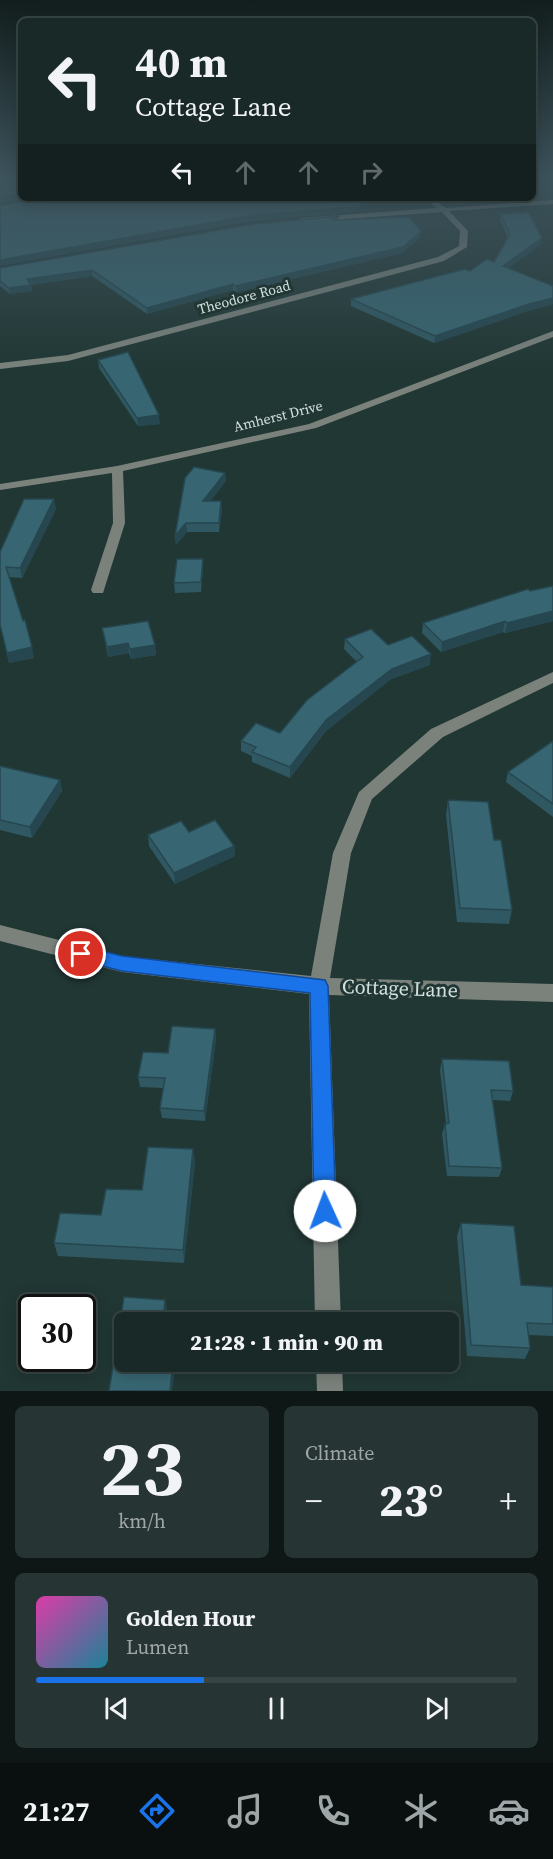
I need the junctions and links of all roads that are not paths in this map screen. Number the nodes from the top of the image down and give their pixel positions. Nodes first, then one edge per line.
1 (463, 242) edge
2 (553, 334) edge
3 (0, 366) edge
4 (117, 469) junction
5 (0, 487) edge
6 (98, 590) dead end
7 (553, 677) edge
8 (0, 933) edge
9 (319, 986) junction
10 (553, 993) edge
11 (328, 1312) edge
12 (329, 1372) edge
13 (330, 1391) edge

1 - 3 street, Theodore Road
2 - 4 street, Amherst Drive
4 - 5 street, Amherst Drive
4 - 6 street
7 - 9 street
8 - 9 street, Cottage Lane
9 - 10 street, Cottage Lane
9 - 11 street
12 - 13 street

